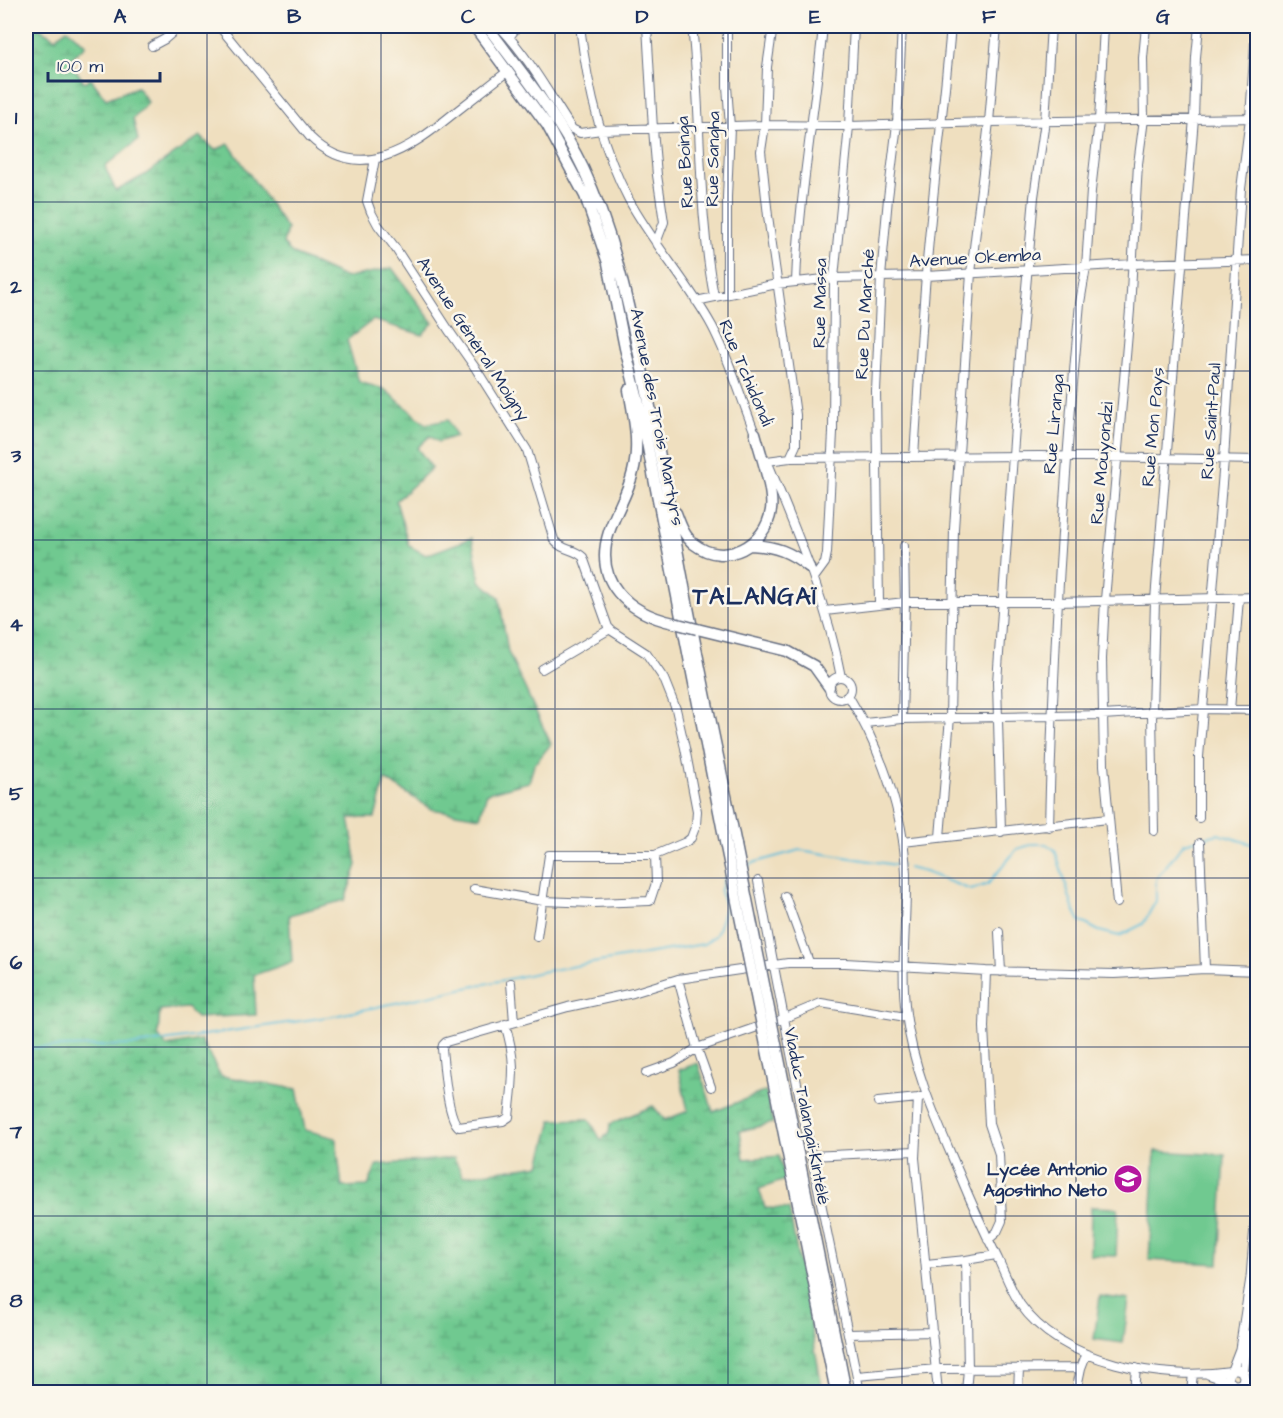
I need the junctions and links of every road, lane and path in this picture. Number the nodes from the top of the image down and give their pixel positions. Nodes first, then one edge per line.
1 (180, 26) edge
2 (219, 26) edge
3 (474, 26) edge
4 (487, 26) edge
5 (499, 26) edge
6 (518, 26) edge
7 (580, 26) edge
8 (647, 26) edge
9 (692, 26) edge
10 (727, 26) edge
11 (773, 26) edge
12 (823, 26) edge
13 (854, 26) edge
14 (902, 26) edge
15 (951, 26) edge
16 (997, 26) edge
17 (1051, 26) edge
18 (1104, 26) edge
19 (1146, 26) edge
20 (1199, 26) edge
21 (1256, 26) edge
22 (510, 36) junction
23 (152, 46) dead end
24 (508, 71) junction
25 (1194, 118) junction
26 (1254, 118) edge
27 (1144, 119) junction
28 (1045, 121) junction
29 (1099, 121) junction
30 (989, 122) junction
31 (943, 123) junction
32 (897, 124) junction
33 (765, 125) junction
34 (811, 126) junction
35 (849, 126) junction
36 (730, 127) junction
37 (698, 128) junction
38 (653, 129) junction
39 (602, 130) junction
40 (375, 159) junction
41 (656, 243) junction
42 (1237, 260) junction
43 (1257, 260) edge
44 (1181, 263) junction
45 (1133, 264) junction
46 (1086, 267) junction
47 (1027, 271) junction
48 (971, 273) junction
49 (926, 276) junction
50 (881, 277) junction
51 (834, 278) junction
52 (796, 282) junction
53 (777, 284) junction
54 (727, 293) junction
55 (714, 296) junction
56 (696, 301) junction
57 (625, 348) junction
58 (755, 433) junction
59 (959, 456) junction
60 (1014, 456) junction
61 (1067, 456) junction
62 (876, 457) junction
63 (914, 457) junction
64 (790, 458) junction
65 (831, 458) junction
66 (1117, 458) junction
67 (1166, 458) junction
68 (767, 460) junction
69 (1224, 460) junction
70 (1257, 460) edge
71 (664, 472) junction
72 (752, 545) junction
73 (904, 546) dead end
74 (811, 572) junction
75 (1257, 597) edge
76 (1239, 598) junction
77 (1213, 599) junction
78 (951, 600) junction
79 (1105, 600) junction
80 (1155, 600) junction
81 (905, 602) junction
82 (1003, 602) junction
83 (1057, 603) junction
84 (879, 604) junction
85 (825, 611) junction
86 (610, 629) junction
87 (542, 669) dead end
88 (841, 677) junction
89 (829, 687) junction
90 (848, 695) junction
91 (1203, 709) junction
92 (1230, 710) junction
93 (1257, 710) edge
94 (1152, 712) junction
95 (1102, 715) junction
96 (1052, 716) junction
97 (950, 717) junction
98 (999, 717) junction
99 (902, 719) junction
100 (865, 723) junction
101 (1199, 818) dead end
102 (1108, 819) junction
103 (1049, 826) junction
104 (1154, 831) dead end
105 (1001, 832) junction
106 (940, 837) junction
107 (903, 842) junction
108 (1200, 843) dead end
109 (731, 846) junction
110 (655, 855) junction
111 (758, 881) dead end
112 (474, 889) dead end
113 (785, 896) dead end
114 (543, 901) junction
115 (1117, 903) dead end
116 (999, 932) dead end
117 (537, 937) dead end
118 (809, 962) junction
119 (773, 965) junction
120 (902, 966) junction
121 (1205, 969) junction
122 (987, 971) junction
123 (1257, 971) edge
124 (1002, 972) junction
125 (678, 979) junction
126 (511, 983) dead end
127 (906, 1017) junction
128 (783, 1018) junction
129 (514, 1022) junction
130 (505, 1024) junction
131 (697, 1048) junction
132 (646, 1073) dead end
133 (711, 1087) dead end
134 (927, 1095) junction
135 (918, 1098) junction
136 (878, 1102) dead end
137 (915, 1151) junction
138 (811, 1156) junction
139 (1257, 1187) edge
140 (1257, 1206) edge
141 (988, 1240) junction
142 (996, 1255) junction
143 (966, 1260) junction
144 (1255, 1263) edge
145 (926, 1264) junction
146 (1249, 1291) junction
147 (933, 1332) junction
148 (848, 1334) junction
149 (1086, 1354) junction
150 (1019, 1368) junction
151 (1081, 1368) junction
152 (1136, 1368) junction
153 (937, 1369) junction
154 (968, 1369) junction
155 (1231, 1371) junction
156 (1193, 1374) junction
157 (1208, 1374) junction
158 (857, 1376) junction
159 (1257, 1382) edge
160 (1237, 1384) edge
161 (836, 1392) edge
162 (846, 1392) edge
163 (860, 1392) edge
164 (938, 1392) edge
165 (966, 1392) edge
166 (1018, 1392) edge
167 (1076, 1392) edge
168 (1134, 1392) edge
169 (1191, 1392) edge

1 - 23 street
2 - 40 street
3 - 24 highway, Avenue des Trois Martyrs
4 - 71 highway, Avenue des Trois Martyrs
5 - 22 street
6 - 22 street
7 - 39 street, Rue Tchidondi
8 - 38 street
9 - 37 street, Rue Boinga
10 - 36 street, Rue Sangha
11 - 33 street
12 - 34 street
13 - 35 street, Rue Massa
14 - 32 street, Rue Du Marché
15 - 31 street
16 - 30 street
17 - 28 street
18 - 29 street, Rue Liranga
19 - 27 street, Rue Mouyondzi
20 - 25 street, Rue Mon Pays
21 - 26 street, Rue Saint-Paul
22 - 39 street
24 - 40 street
24 - 57 highway, Avenue des Trois Martyrs
25 - 26 street
25 - 27 street
25 - 44 street, Rue Mon Pays
26 - 42 street, Rue Saint-Paul
27 - 29 street
27 - 45 street, Rue Mouyondzi
28 - 29 street
28 - 30 street
28 - 47 street
29 - 46 street, Rue Liranga
30 - 31 street
30 - 48 street
31 - 32 street
31 - 49 street
32 - 35 street
32 - 50 street, Rue Du Marché
33 - 34 street
33 - 36 street
33 - 53 street
34 - 35 street
34 - 52 street
35 - 51 street, Rue Massa
36 - 37 street
36 - 54 street, Rue Sangha
37 - 38 street
37 - 55 street, Rue Boinga
38 - 39 street
38 - 41 street
39 - 41 street, Rue Tchidondi
40 - 86 street, Avenue Général Moigny
41 - 56 street, Rue Tchidondi
42 - 43 street, Avenue Okemba
42 - 44 street, Avenue Okemba
42 - 69 street, Rue Saint-Paul
44 - 45 street, Avenue Okemba
44 - 67 street, Rue Mon Pays
45 - 46 street, Avenue Okemba
45 - 66 street, Rue Mouyondzi
46 - 47 street, Avenue Okemba
46 - 61 street, Rue Liranga
47 - 48 street, Avenue Okemba
47 - 60 street
48 - 49 street, Avenue Okemba
48 - 59 street
49 - 50 street, Avenue Okemba
49 - 63 street
50 - 51 street, Avenue Okemba
50 - 62 street, Rue Du Marché
51 - 52 street, Avenue Okemba
51 - 65 street, Rue Massa
52 - 53 street, Avenue Okemba
53 - 54 street, Avenue Okemba
53 - 64 street
54 - 55 street, Avenue Okemba
55 - 56 street, Avenue Okemba
56 - 58 street, Rue Tchidondi
57 - 89 highway, bridge
57 - 109 highway, Avenue des Trois Martyrs
58 - 68 street, Rue Tchidondi
58 - 72 highway
59 - 60 street
59 - 63 street
59 - 78 street
60 - 61 street
60 - 82 street
61 - 66 street
61 - 83 street, Rue Liranga
62 - 63 street
62 - 65 street
62 - 84 street, Rue Du Marché
64 - 65 street
64 - 68 street
65 - 74 street, Rue Massa
66 - 67 street
66 - 79 street, Rue Mouyondzi
67 - 69 street
67 - 80 street, Rue Mon Pays
68 - 74 street, Rue Tchidondi
69 - 70 street
69 - 77 street, Rue Saint-Paul
71 - 72 highway
71 - 109 highway, Avenue des Trois Martyrs
72 - 74 highway
73 - 81 street
74 - 85 street, Rue Tchidondi
75 - 76 street
76 - 77 street
76 - 92 street
77 - 80 street
77 - 91 street, Rue Saint-Paul
78 - 81 street
78 - 82 street
78 - 97 street
79 - 80 street
79 - 83 street
79 - 95 street, Rue Mouyondzi
80 - 94 street, Rue Mon Pays
81 - 84 street
81 - 99 street
82 - 83 street
82 - 98 street
83 - 96 street, Rue Liranga
84 - 85 street
85 - 88 street, Rue Tchidondi
86 - 87 street
86 - 110 street
88 - 89 street
88 - 90 street
89 - 90 street
90 - 100 street
91 - 92 street
91 - 94 street
91 - 101 street, Rue Saint-Paul
92 - 93 street
94 - 95 street
94 - 104 street, Rue Mon Pays
95 - 96 street
95 - 102 street, Rue Mouyondzi
96 - 98 street
96 - 103 street, Rue Liranga
97 - 98 street
97 - 99 street
97 - 106 street
98 - 105 street
99 - 100 street
100 - 107 street
102 - 103 street
102 - 115 street, Rue Mouyondzi
103 - 105 street
105 - 106 street
106 - 107 street
107 - 120 street
108 - 121 street
109 - 161 highway, Viaduc Talangaï-Kintélé, bridge
109 - 162 highway, Viaduc Talangaï-Kintélé, bridge
110 - 114 street
110 - 114 street
111 - 119 street
112 - 114 street
113 - 118 street
114 - 117 street
116 - 124 street
118 - 119 street
118 - 120 street
119 - 125 street
119 - 128 street
120 - 122 street
120 - 127 street
121 - 123 street
121 - 124 street
122 - 124 street
122 - 141 street
125 - 129 street
125 - 131 street
126 - 129 street
127 - 128 street
127 - 134 street
128 - 131 street
128 - 138 street
129 - 130 street
130 - 130 street
131 - 132 street
131 - 133 street
134 - 135 street
134 - 141 street
135 - 136 street
135 - 137 street
137 - 138 street
137 - 145 street
138 - 148 street
139 - 140 main road
140 - 144 main road
141 - 142 street
142 - 143 street
142 - 149 street
143 - 145 street
143 - 154 street
144 - 146 main road
145 - 147 street
146 - 155 main road
146 - 160 main road
147 - 148 street
147 - 153 street
148 - 158 street
149 - 151 street
149 - 152 street
150 - 151 street
150 - 154 street
150 - 166 street
151 - 167 street
152 - 156 street
152 - 168 street
153 - 154 street
153 - 158 street
153 - 164 street
154 - 165 street
155 - 157 street
155 - 160 main road
156 - 157 street
156 - 169 street
157 - 160 street
158 - 163 street
159 - 160 street

